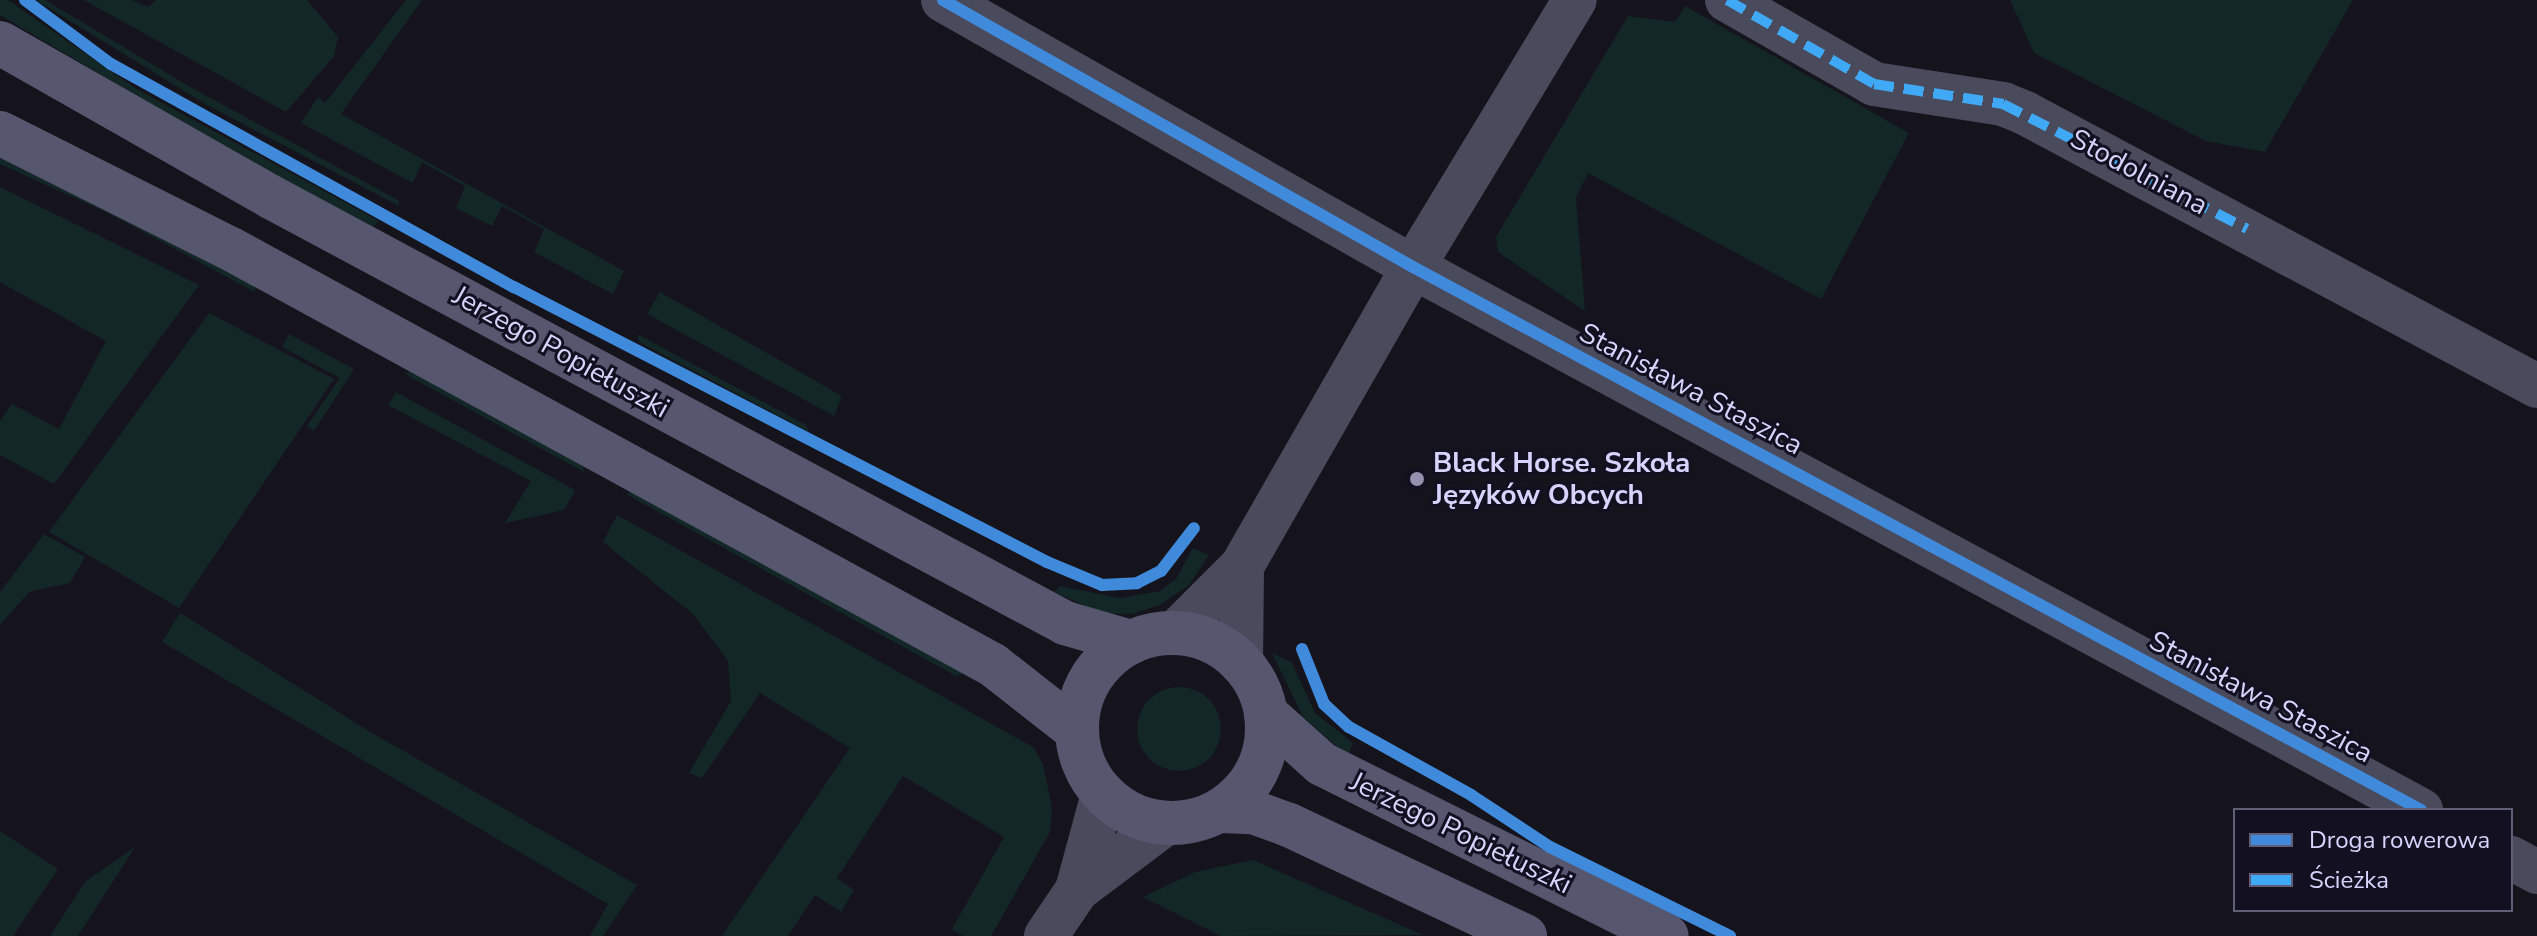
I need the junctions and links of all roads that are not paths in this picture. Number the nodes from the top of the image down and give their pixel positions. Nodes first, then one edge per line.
1 (943, 0) edge
2 (1575, 0) edge
3 (1727, 0) edge
4 (0, 43) edge
5 (0, 133) edge
6 (1413, 267) junction
7 (2537, 386) edge
8 (1242, 566) junction
9 (1176, 632) junction
10 (1131, 642) junction
11 (1241, 663) junction
12 (1266, 714) junction
13 (1076, 730) junction
14 (1103, 794) junction
15 (2417, 808) edge
16 (1220, 811) junction
17 (1165, 824) junction
18 (2513, 859) edge
19 (2537, 872) edge
20 (1077, 890) junction
21 (1046, 936) edge
22 (1525, 936) edge
23 (1667, 936) edge

1 - 6 street, Stanisława Staszica
2 - 6 street
3 - 7 street, Stodolniana
4 - 10 main road, Jerzego Popiełuszki
5 - 13 main road
6 - 8 street
6 - 15 street, Stanisława Staszica
8 - 9 street
8 - 11 street
9 - 10 main road
9 - 11 main road
10 - 13 main road
11 - 12 main road
12 - 16 main road
12 - 23 main road, Jerzego Popiełuszki
13 - 14 main road
14 - 17 main road
14 - 20 street
16 - 17 main road
16 - 22 main road
17 - 20 street
18 - 19 street
20 - 21 street

